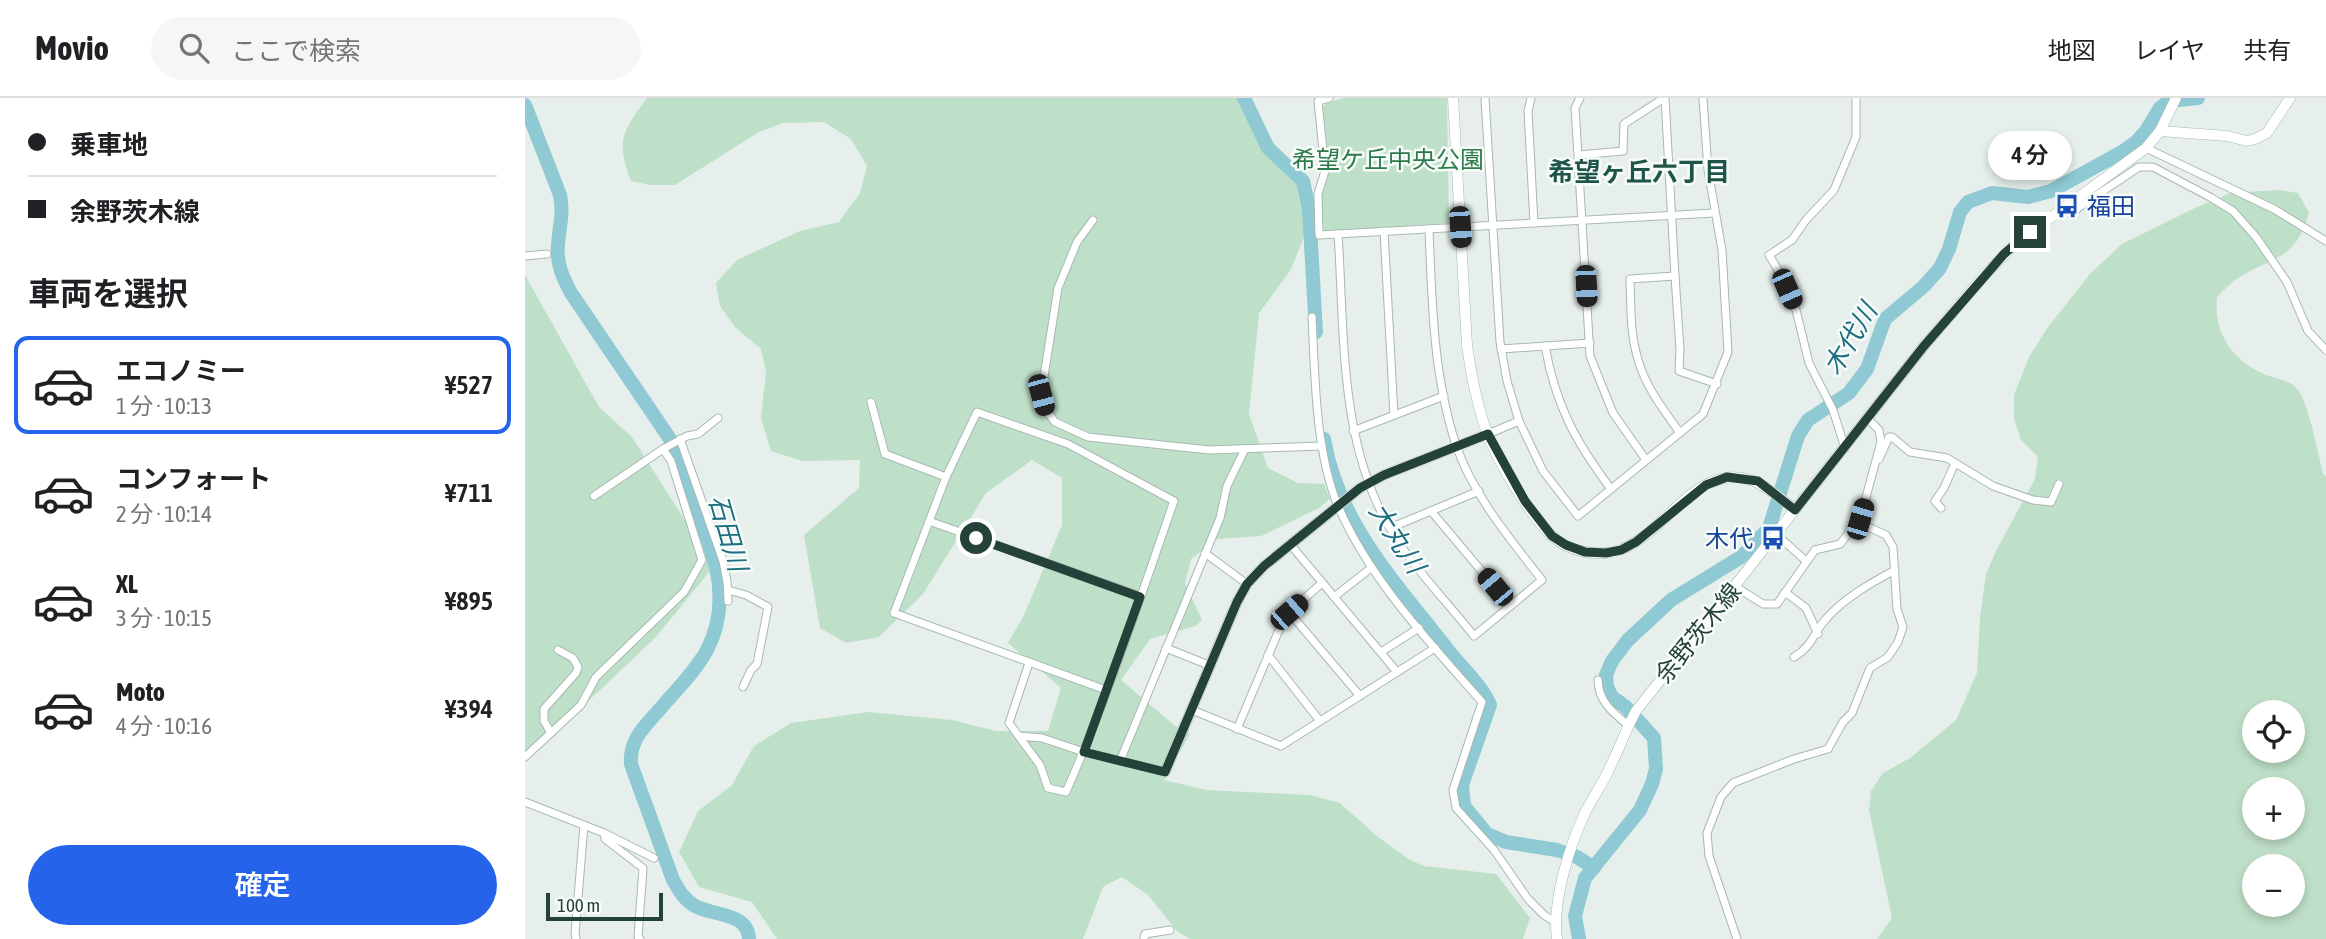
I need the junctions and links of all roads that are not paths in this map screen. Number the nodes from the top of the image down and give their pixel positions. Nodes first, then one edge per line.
1 (1329, 98) edge
2 (1453, 98) edge
3 (1485, 98) edge
4 (1531, 98) edge
5 (1580, 98) edge
6 (1665, 98) edge
7 (1703, 98) edge
8 (1856, 98) edge
9 (2290, 98) edge
10 (2174, 102) edge
11 (2160, 131) junction
12 (2145, 148) junction
13 (1579, 155) junction
14 (1714, 213) junction
15 (2073, 214) dead end
16 (1671, 215) junction
17 (1093, 220) dead end
18 (1581, 220) junction
19 (1534, 223) junction
20 (1492, 225) junction
21 (1460, 227) junction
22 (1429, 229) junction
23 (1384, 231) junction
24 (1338, 234) junction
25 (2326, 241) edge
26 (547, 254) dead end
27 (525, 256) edge
28 (1675, 276) junction
29 (1312, 317) dead end
30 (1590, 343) junction
31 (1545, 346) junction
32 (1501, 348) junction
33 (2326, 350) edge
34 (1717, 384) junction
35 (1444, 396) junction
36 (871, 402) dead end
37 (1394, 415) junction
38 (717, 418) dead end
39 (1867, 418) junction
40 (1519, 421) junction
41 (1353, 431) junction
42 (1680, 433) junction
43 (1488, 434) junction
44 (680, 439) junction
45 (1322, 446) junction
46 (1457, 446) junction
47 (1845, 448) junction
48 (663, 449) junction
49 (1244, 449) junction
50 (1646, 460) junction
51 (1955, 463) junction
52 (1875, 465) junction
53 (946, 477) junction
54 (1369, 482) junction
55 (2059, 485) dead end
56 (1611, 489) junction
57 (1479, 491) junction
58 (594, 496) dead end
59 (1342, 501) junction
60 (1793, 508) junction
61 (1941, 508) dead end
62 (1431, 511) junction
63 (1860, 519) junction
64 (929, 521) junction
65 (1390, 528) junction
66 (1776, 534) junction
67 (1290, 544) junction
68 (1205, 553) junction
69 (1806, 561) junction
70 (1371, 568) junction
71 (1895, 570) junction
72 (1322, 583) junction
73 (1247, 584) junction
74 (1736, 587) junction
75 (728, 590) junction
76 (1786, 592) junction
77 (1140, 597) junction
78 (1334, 597) junction
79 (728, 601) dead end
80 (1511, 606) junction
81 (1289, 612) junction
82 (1419, 628) junction
83 (1818, 634) junction
84 (1166, 648) junction
85 (1435, 648) junction
86 (558, 650) dead end
87 (1381, 652) junction
88 (1268, 655) junction
89 (1794, 657) dead end
90 (1029, 663) junction
91 (1211, 666) junction
92 (1398, 671) junction
93 (1598, 680) dead end
94 (743, 687) dead end
95 (1106, 690) junction
96 (1360, 696) junction
97 (1192, 710) junction
98 (1320, 721) junction
99 (1629, 723) junction
100 (1237, 729) junction
101 (551, 733) junction
102 (1019, 736) junction
103 (1084, 752) junction
104 (525, 757) edge
105 (1120, 761) junction
106 (1165, 772) joint
107 (525, 802) edge
108 (584, 825) junction
109 (604, 833) junction
110 (654, 858) dead end
111 (1555, 922) junction
112 (1170, 930) dead end
113 (576, 939) edge
114 (640, 939) edge
115 (1144, 939) edge
116 (1557, 939) edge
117 (1737, 939) edge

1 - 24 street
2 - 21 street
3 - 20 street
4 - 19 street
5 - 13 street
6 - 13 street
6 - 16 street
7 - 14 street
8 - 47 street
9 - 11 street
10 - 11 street, 余野茨木線
11 - 12 street, 余野茨木線
12 - 25 street
12 - 39 street, 余野茨木線
13 - 18 street
14 - 16 street
14 - 34 street
15 - 33 street
16 - 18 street
16 - 28 street
17 - 49 street
18 - 19 street
18 - 30 street
19 - 20 street
20 - 21 street
20 - 32 street
21 - 22 street
21 - 43 street
22 - 23 street
22 - 35 street
23 - 24 street
23 - 37 street
24 - 41 street
26 - 27 street
28 - 34 street
28 - 42 street
29 - 45 street
30 - 31 street
30 - 50 street
31 - 32 street
31 - 56 street
32 - 40 street
34 - 42 street
35 - 37 street
35 - 46 street
36 - 53 street
37 - 41 street
38 - 44 street
39 - 47 street, 余野茨木線
39 - 52 street
40 - 43 street
40 - 56 street
41 - 54 street
42 - 50 street
43 - 46 street
43 - 60 street
44 - 48 street
44 - 75 street
45 - 49 street
45 - 59 street
46 - 54 street
46 - 57 street
47 - 60 street, 余野茨木線
48 - 58 street
48 - 101 street
49 - 68 street
50 - 56 street
51 - 52 street
51 - 55 street
51 - 61 street
52 - 63 street
53 - 64 street
53 - 77 street
54 - 59 street
54 - 65 street
57 - 62 street
57 - 80 street
59 - 67 street
59 - 70 street
60 - 66 street, 余野茨木線
62 - 65 street
62 - 80 street
63 - 69 street
63 - 71 street
64 - 77 street
64 - 90 street
65 - 80 street
66 - 69 street
66 - 74 street, 余野茨木線
67 - 72 street
67 - 73 street
68 - 73 street
68 - 84 street
69 - 76 street
70 - 78 street
70 - 82 street
71 - 83 street
71 - 117 street
72 - 78 street
72 - 81 street
73 - 91 street
74 - 76 street
74 - 99 street, 余野茨木線
75 - 79 street
75 - 94 street
76 - 83 street
77 - 95 street
78 - 87 street
81 - 88 street
81 - 96 street
82 - 85 street
82 - 87 street
83 - 89 street
84 - 91 street
84 - 105 street
85 - 92 street
85 - 111 street
86 - 101 street
87 - 92 street
88 - 98 street
88 - 100 street
90 - 95 street
90 - 102 street
91 - 97 street
92 - 96 street
93 - 99 street
95 - 103 street
96 - 98 street
97 - 100 street
97 - 106 street
98 - 100 street
99 - 111 street, 余野茨木線
101 - 104 street
102 - 103 street
102 - 103 street
103 - 105 street
105 - 106 street
107 - 108 street
108 - 109 street
108 - 113 street
109 - 110 street
109 - 114 street
111 - 116 street, 余野茨木線
112 - 115 street

